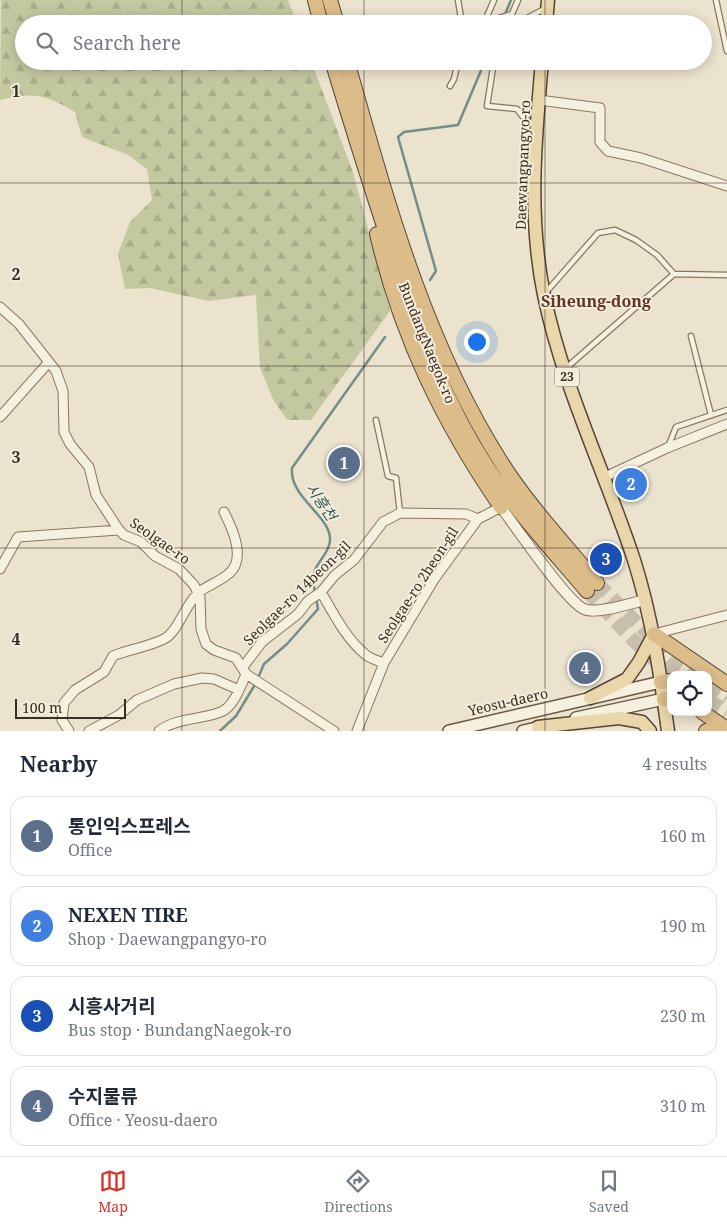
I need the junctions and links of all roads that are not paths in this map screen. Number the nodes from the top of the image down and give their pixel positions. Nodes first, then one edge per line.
1 (315, 0) edge
2 (330, 0) edge
3 (458, 0) edge
4 (494, 0) edge
5 (518, 0) edge
6 (716, 0) edge
7 (547, 4) edge
8 (319, 15) edge
9 (334, 15) edge
10 (460, 15) edge
11 (488, 15) edge
12 (508, 15) edge
13 (530, 15) edge
14 (727, 51) edge
15 (335, 70) edge
16 (350, 70) edge
17 (456, 70) edge
18 (493, 70) edge
19 (541, 70) edge
20 (450, 86) dead end
21 (539, 100) junction
22 (537, 127) junction
23 (727, 186) edge
24 (374, 196) junction
25 (674, 274) junction
26 (727, 275) edge
27 (544, 294) junction
28 (0, 307) edge
29 (691, 336) dead end
30 (49, 362) junction
31 (564, 370) junction
32 (727, 410) edge
33 (711, 415) junction
34 (0, 417) edge
35 (376, 420) dead end
36 (727, 424) edge
37 (667, 448) junction
38 (605, 477) junction
39 (501, 507) junction
40 (224, 512) dead end
41 (400, 513) junction
42 (478, 519) junction
43 (119, 530) junction
44 (0, 568) edge
45 (320, 592) junction
46 (198, 593) junction
47 (646, 600) junction
48 (727, 615) edge
49 (654, 634) junction
50 (384, 663) junction
51 (247, 673) junction
52 (666, 682) edge
53 (712, 682) edge
54 (727, 684) edge
55 (727, 688) edge
56 (239, 690) junction
57 (590, 698) junction
58 (667, 699) edge
59 (668, 716) edge
60 (708, 716) edge
61 (101, 728) edge
62 (538, 728) junction
63 (727, 729) edge
64 (69, 731) edge
65 (89, 731) edge
66 (159, 731) edge
67 (334, 731) edge
68 (357, 731) edge
69 (450, 731) edge
70 (523, 731) edge
71 (650, 731) edge
72 (668, 731) edge
73 (706, 731) edge

1 - 8 highway
2 - 9 highway
3 - 10 lane
4 - 11 lane
5 - 12 lane
6 - 14 lane
7 - 13 lane
15 - 24 highway, BundangNaegok-ro
16 - 24 highway, BundangNaegok-ro
17 - 20 lane
18 - 22 lane
19 - 21 main road, Daewangpangyo-ro / 23
21 - 22 main road, Daewangpangyo-ro / 23
21 - 23 street
22 - 27 main road, Daewangpangyo-ro / 23
24 - 39 highway
25 - 26 lane
25 - 27 lane
25 - 31 lane
27 - 31 main road, Daewangpangyo-ro / 23
28 - 30 street, Seolgae-ro
29 - 33 lane
30 - 34 street
30 - 43 street, Seolgae-ro
31 - 38 main road, Daewangpangyo-ro / 23
32 - 33 lane
33 - 37 lane
35 - 41 lane
36 - 37 street
37 - 38 street
38 - 47 main road, Daewangpangyo-ro / 23
39 - 42 street, Seolgae-ro 2beon-gil
39 - 47 street
40 - 46 street
41 - 42 street
41 - 45 street, Seolgae-ro 14beon-gil
42 - 50 street, Seolgae-ro 2beon-gil
43 - 44 street
43 - 46 street, Seolgae-ro
45 - 50 street, Seolgae-ro 2beon-gil
45 - 51 street, Seolgae-ro 14beon-gil
46 - 51 street
46 - 64 street
47 - 49 main road, Daewangpangyo-ro / 23
48 - 49 street
49 - 52 main road, Daewangpangyo-ro / 23
49 - 54 highway
49 - 57 main road
50 - 68 street, Seolgae-ro 2beon-gil
51 - 56 street, Seolgae-ro 14beon-gil
51 - 67 street
52 - 57 main road, Yeosu-daero
52 - 58 main road, Daewangpangyo-ro / 23
53 - 55 highway
56 - 61 street
56 - 66 street, Seolgae-ro 14beon-gil
57 - 69 main road, Yeosu-daero
58 - 62 main road
59 - 72 main road, Daewangpangyo-ro / 23
60 - 63 highway
61 - 65 street
62 - 70 main road
62 - 71 main road
63 - 73 highway

